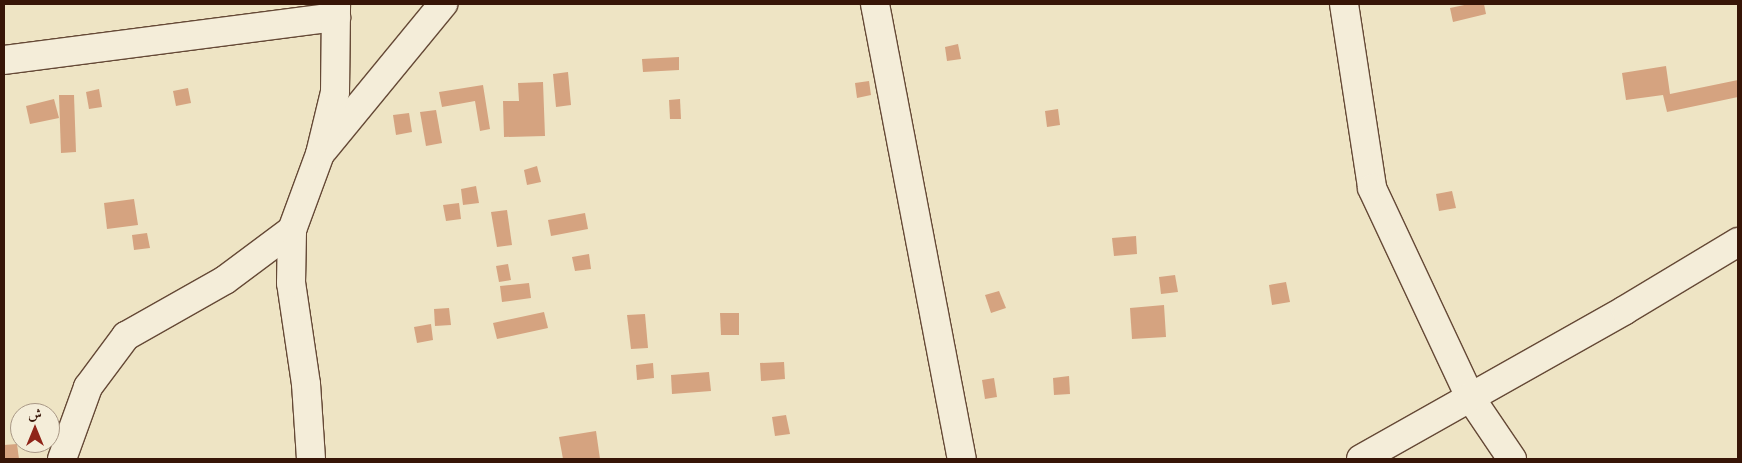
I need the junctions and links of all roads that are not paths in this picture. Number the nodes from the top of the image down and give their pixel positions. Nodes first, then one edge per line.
1 (443, 4) edge
2 (875, 4) edge
3 (1344, 4) edge
4 (336, 10) edge
5 (4, 60) edge
6 (320, 154) junction
7 (292, 230) junction
8 (1738, 242) edge
9 (1470, 397) junction
10 (62, 459) edge
11 (311, 459) edge
12 (962, 459) edge
13 (1361, 459) edge
14 (1512, 459) edge

1 - 6 street
2 - 12 street
3 - 9 street
4 - 5 street
4 - 6 street
6 - 7 street
7 - 10 street
7 - 11 street
8 - 9 street
9 - 13 street
9 - 14 street

